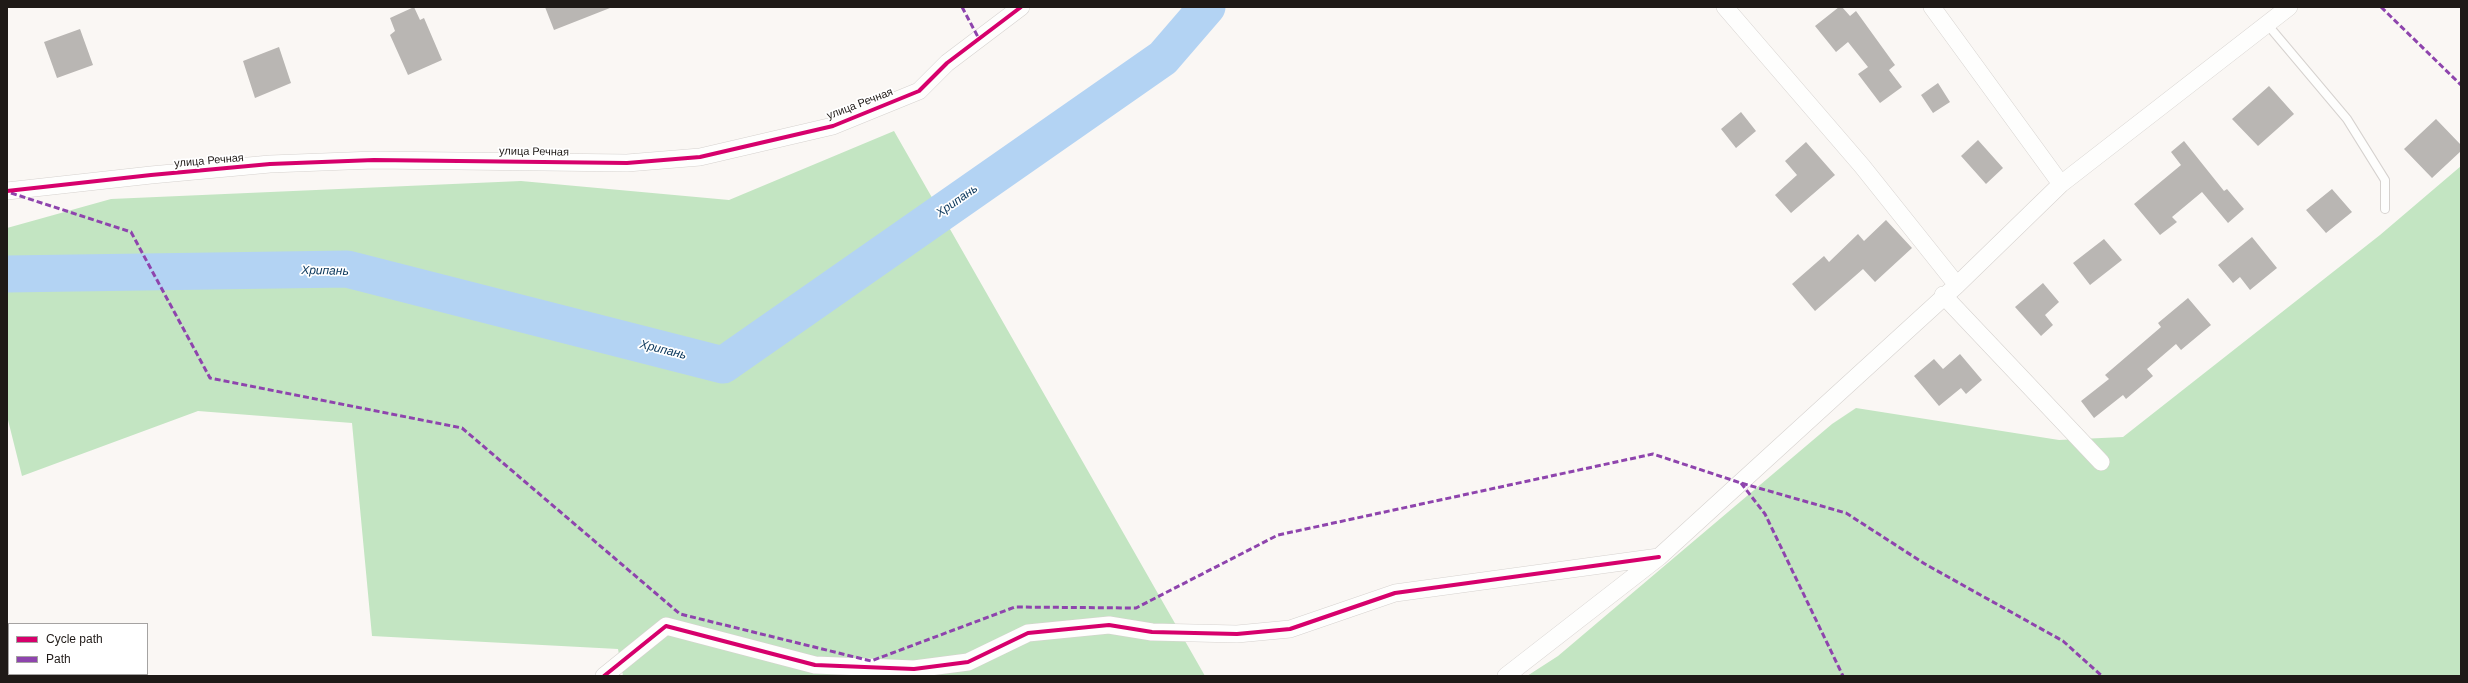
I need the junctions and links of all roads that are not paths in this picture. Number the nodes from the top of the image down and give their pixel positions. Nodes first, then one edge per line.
1 (1021, 7) edge
2 (1725, 7) edge
3 (1932, 7) edge
4 (2289, 7) edge
5 (2267, 24) junction
6 (2061, 184) junction
7 (7, 191) edge
8 (2385, 209) dead end
9 (1957, 285) junction
10 (1944, 295) junction
11 (2101, 462) dead end
12 (1659, 557) junction
13 (604, 676) edge
14 (1506, 676) edge

1 - 7 street, улица Речная
2 - 9 street
3 - 6 street
4 - 5 street
5 - 6 street
5 - 8 lane
6 - 9 street
9 - 10 street
10 - 11 street
10 - 12 street
12 - 13 street
12 - 14 street

